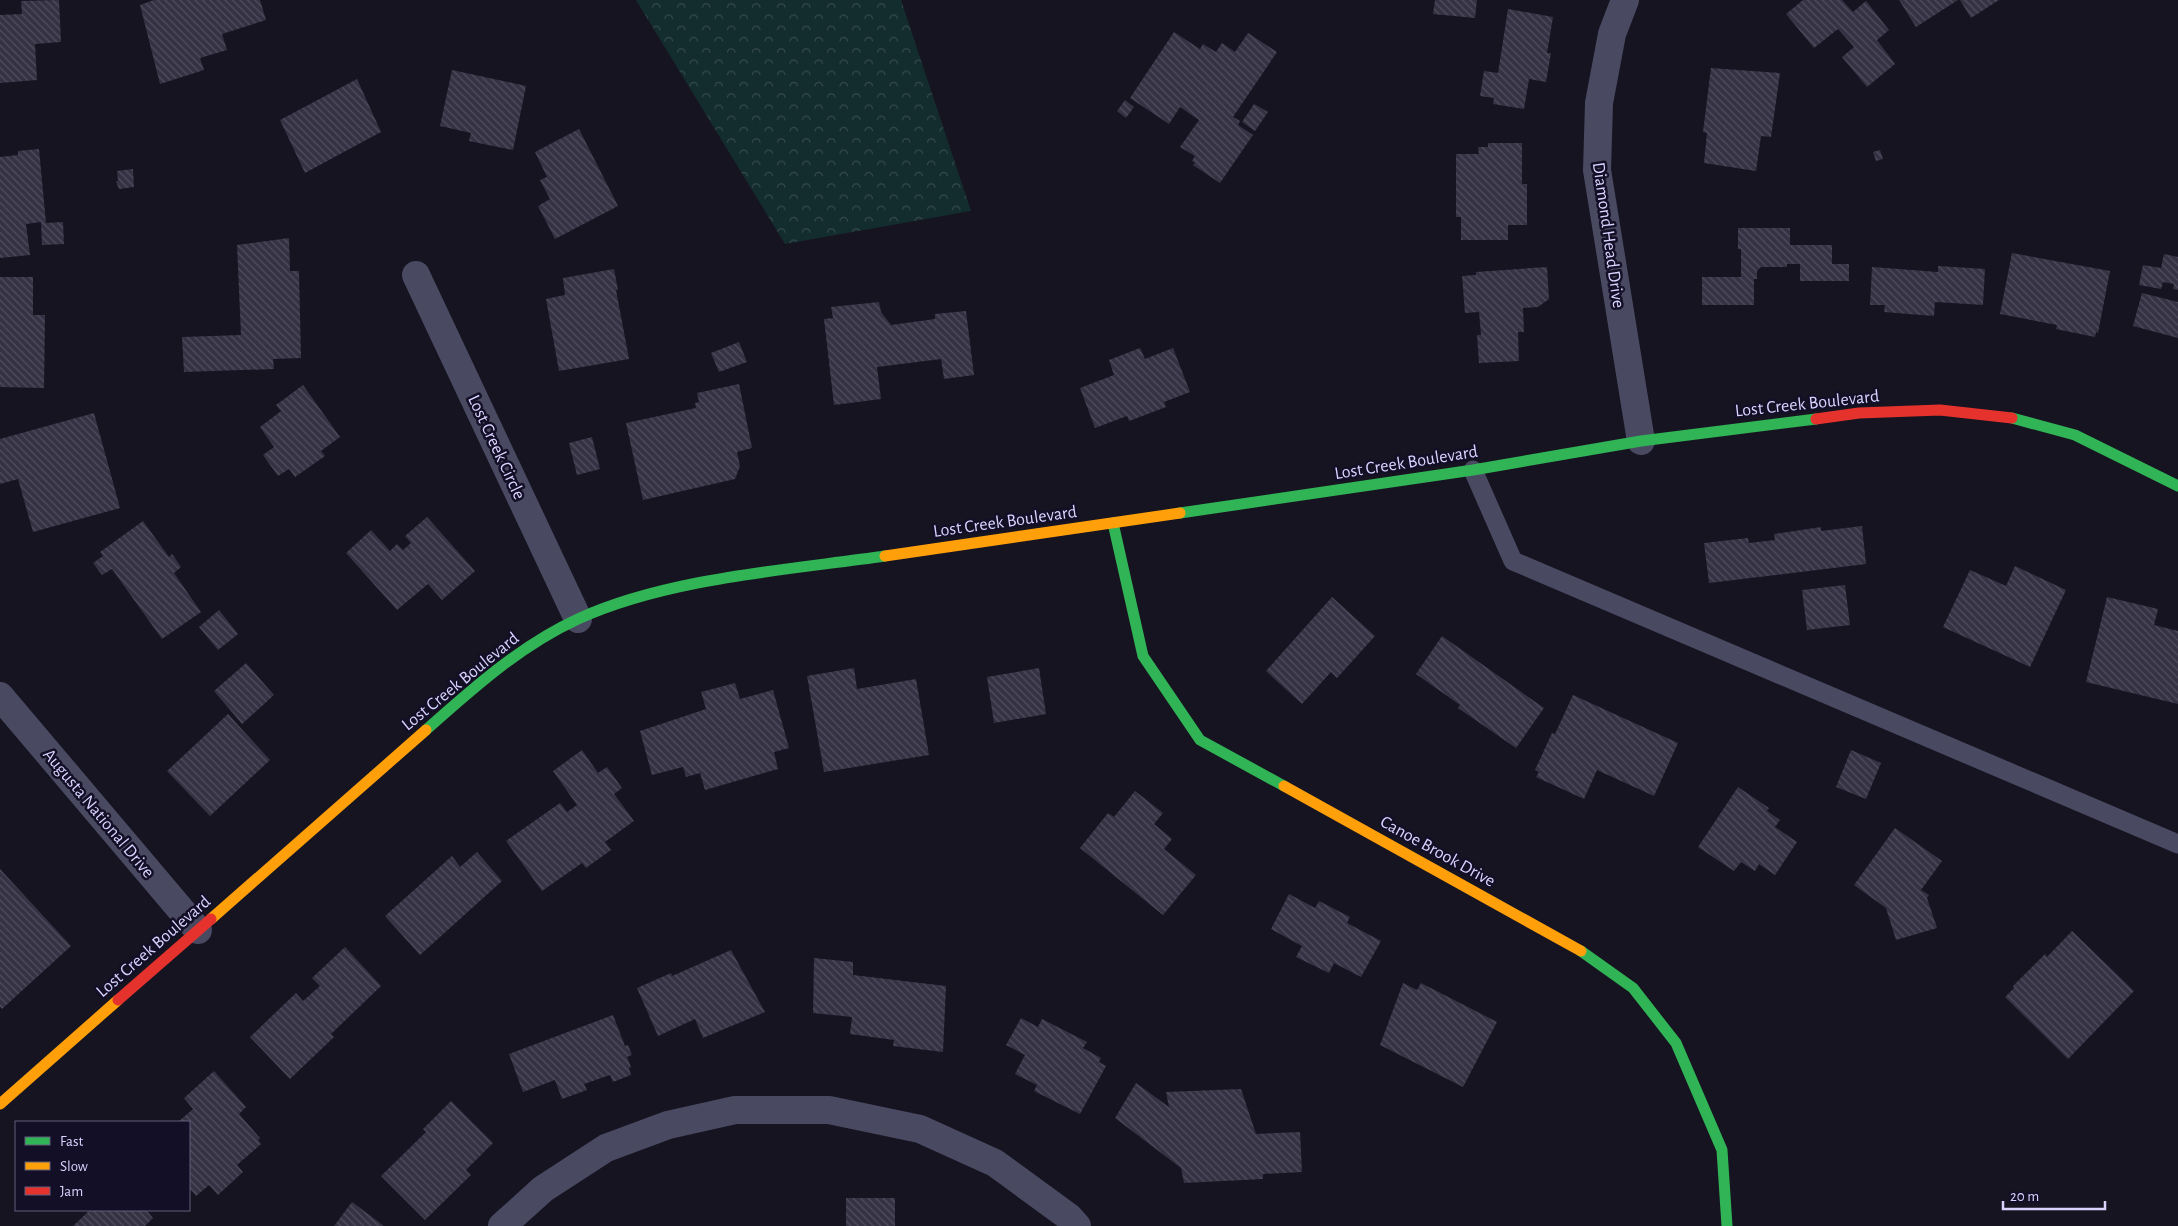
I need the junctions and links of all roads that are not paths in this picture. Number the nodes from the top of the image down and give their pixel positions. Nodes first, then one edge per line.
1 (1625, 0) edge
2 (416, 275) dead end
3 (1641, 441) junction
4 (1473, 470) junction
5 (2178, 486) edge
6 (1113, 523) junction
7 (578, 620) junction
8 (0, 696) edge
9 (2178, 844) edge
10 (198, 930) junction
11 (0, 1104) edge
12 (502, 1226) edge
13 (1077, 1226) edge
14 (1727, 1226) edge

1 - 3 street, Diamond Head Drive
2 - 7 street, Lost Creek Circle
3 - 4 street, Lost Creek Boulevard
3 - 5 street, Lost Creek Boulevard
4 - 6 street, Lost Creek Boulevard
4 - 9 lane
6 - 7 street, Lost Creek Boulevard
6 - 14 street, Canoe Brook Drive
7 - 10 street, Lost Creek Boulevard
8 - 10 street, Augusta National Drive
10 - 11 street, Lost Creek Boulevard
12 - 13 street

